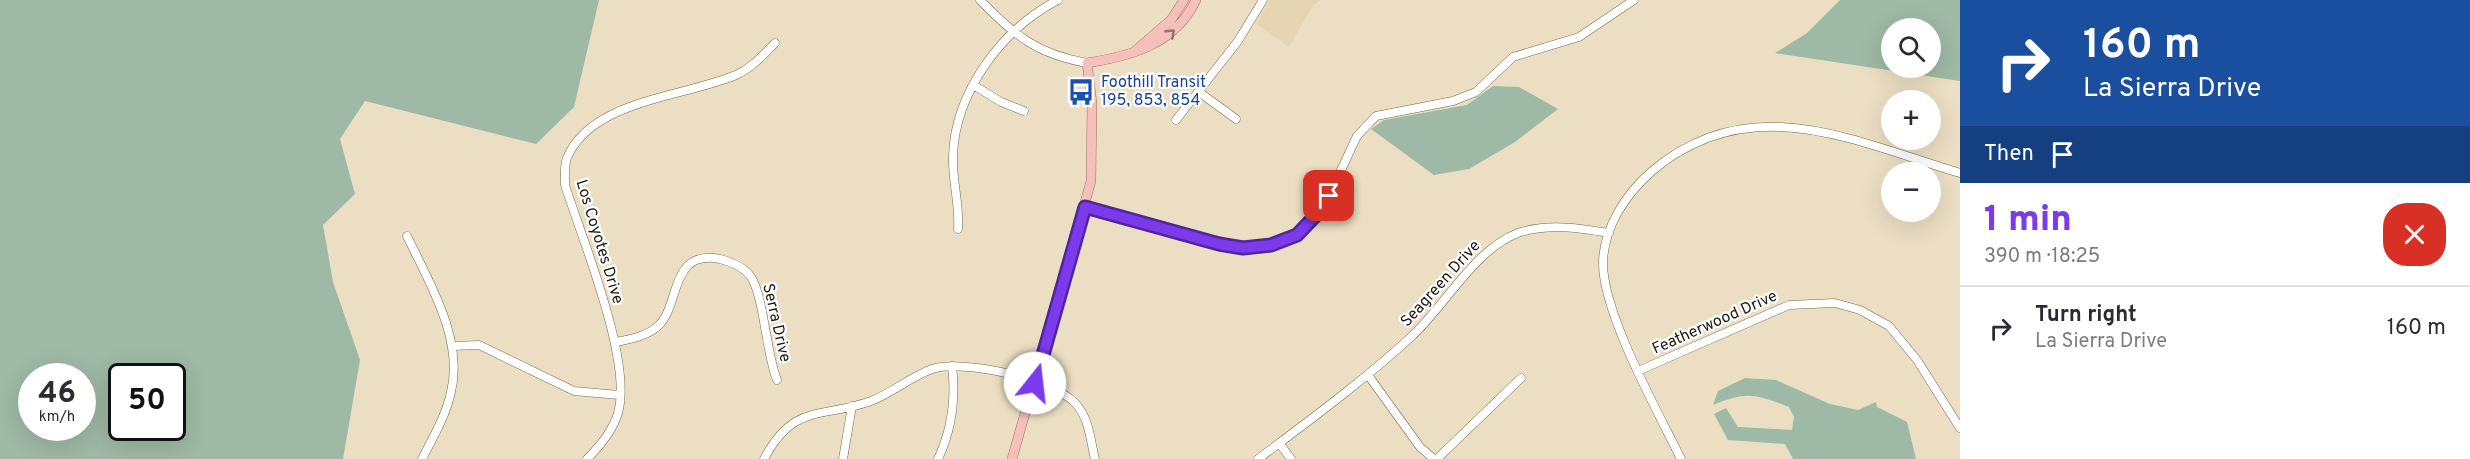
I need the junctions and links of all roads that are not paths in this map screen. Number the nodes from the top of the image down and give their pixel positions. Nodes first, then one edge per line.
1 (980, 0) edge
2 (1058, 0) edge
3 (1184, 0) edge
4 (1196, 0) edge
5 (1263, 0) edge
6 (1634, 0) edge
7 (1012, 33) junction
8 (775, 43) dead end
9 (1135, 51) junction
10 (1087, 63) junction
11 (975, 86) junction
12 (1199, 92) junction
13 (1024, 111) dead end
14 (1236, 119) dead end
15 (1176, 120) dead end
16 (1960, 173) edge
17 (1085, 207) junction
18 (958, 229) dead end
19 (1609, 233) junction
20 (407, 236) dead end
21 (616, 342) junction
22 (452, 346) junction
23 (951, 366) junction
24 (1638, 371) junction
25 (1368, 375) junction
26 (1521, 378) dead end
27 (777, 380) dead end
28 (1035, 383) junction
29 (619, 394) junction
30 (852, 406) junction
31 (1960, 429) edge
32 (1279, 443) junction
33 (422, 459) edge
34 (587, 459) edge
35 (764, 459) edge
36 (843, 459) edge
37 (938, 459) edge
38 (1012, 459) edge
39 (1095, 459) edge
40 (1258, 459) edge
41 (1291, 459) edge
42 (1435, 459) edge
43 (1681, 459) edge

1 - 7 street
2 - 7 street
3 - 9 main road
9 -> 4 main road
5 - 12 street
6 - 17 street
7 - 10 street
7 - 11 street
8 - 21 street, Los Coyotes Drive
9 - 10 main road
10 - 17 main road
11 - 13 street
11 - 18 street
12 - 14 street
12 - 15 street
16 - 19 street
17 - 28 main road
19 - 24 street
19 - 25 street, Seagreen Drive
20 - 22 street
21 - 27 street, Serra Drive
21 - 29 street, Los Coyotes Drive
22 - 29 street
22 - 33 street
23 - 28 street
23 - 30 street
23 - 37 street
24 - 31 street, Featherwood Drive
24 - 43 street
25 - 32 street, Seagreen Drive
25 - 42 street
26 - 42 street
28 - 38 main road
28 - 39 street
29 - 34 street, Los Coyotes Drive
30 - 35 street
30 - 36 street
32 - 40 street, Seagreen Drive
32 - 41 street

